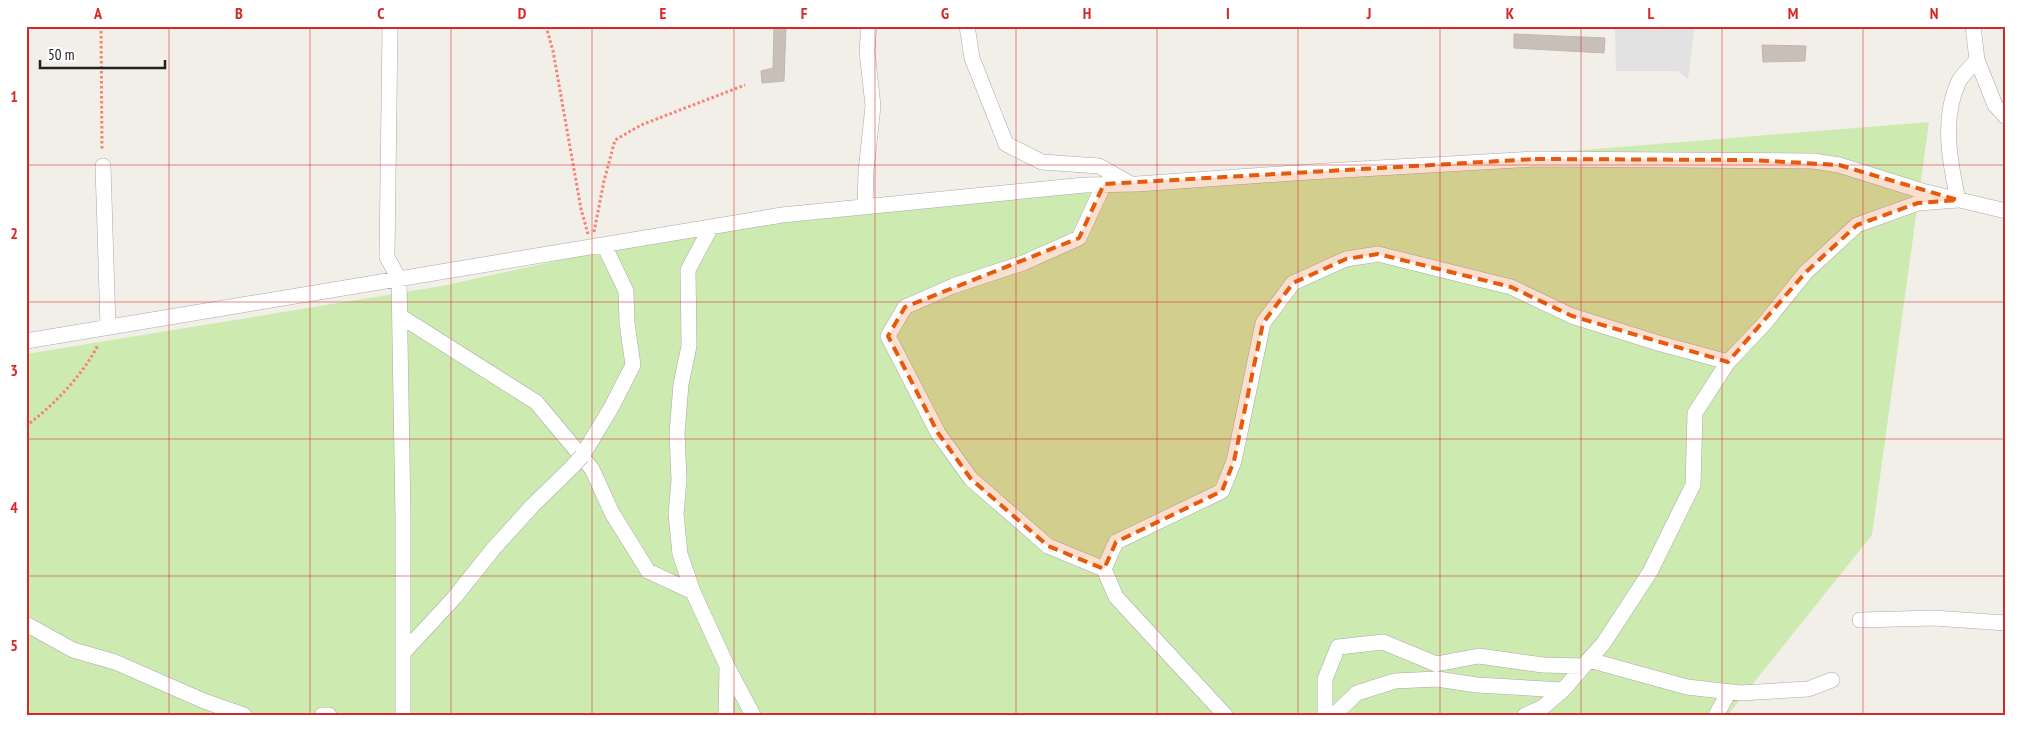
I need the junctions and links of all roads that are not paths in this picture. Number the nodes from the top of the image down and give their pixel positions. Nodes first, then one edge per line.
1 (390, 26) edge
2 (869, 26) edge
3 (967, 26) edge
4 (1973, 26) edge
5 (1977, 60) junction
6 (2006, 117) edge
7 (103, 166) road end
8 (1104, 184) junction
9 (1131, 184) junction
10 (1958, 200) junction
11 (865, 207) junction
12 (2006, 211) edge
13 (711, 227) junction
14 (598, 246) junction
15 (399, 279) junction
16 (400, 316) junction
17 (108, 327) junction
18 (26, 341) edge
19 (1728, 362) junction
20 (1104, 569) junction
21 (692, 592) junction
22 (1860, 620) dead end
23 (2006, 623) edge
24 (26, 624) edge
25 (403, 653) junction
26 (1589, 660) junction
27 (727, 666) junction
28 (1832, 680) dead end
29 (1563, 690) junction
30 (1729, 692) junction
31 (244, 715) edge
32 (322, 715) edge
33 (329, 715) edge
34 (403, 715) edge
35 (726, 715) edge
36 (753, 715) edge
37 (1226, 715) edge
38 (1325, 715) edge
39 (1334, 715) edge
40 (1525, 715) edge
41 (1716, 715) edge

1 - 15 street
2 - 11 street
3 - 9 street
4 - 5 street
5 - 6 street
5 - 10 street
7 - 17 street
8 - 9 street
8 - 11 street
8 - 20 street
9 - 10 street
10 - 12 street
10 - 19 street
11 - 13 street
13 - 14 street
13 - 21 street
14 - 15 street
14 - 25 street, bridge
15 - 16 street
15 - 17 street
16 - 21 street
16 - 25 street
17 - 18 street
19 - 20 street
19 - 26 street
20 - 37 street
21 - 27 street
22 - 23 street
24 - 31 street
25 - 34 street
26 - 29 street
26 - 30 street
26 - 38 street
27 - 35 street
27 - 36 street
28 - 30 street
29 - 39 street
29 - 40 street
30 - 41 street
32 - 33 street

